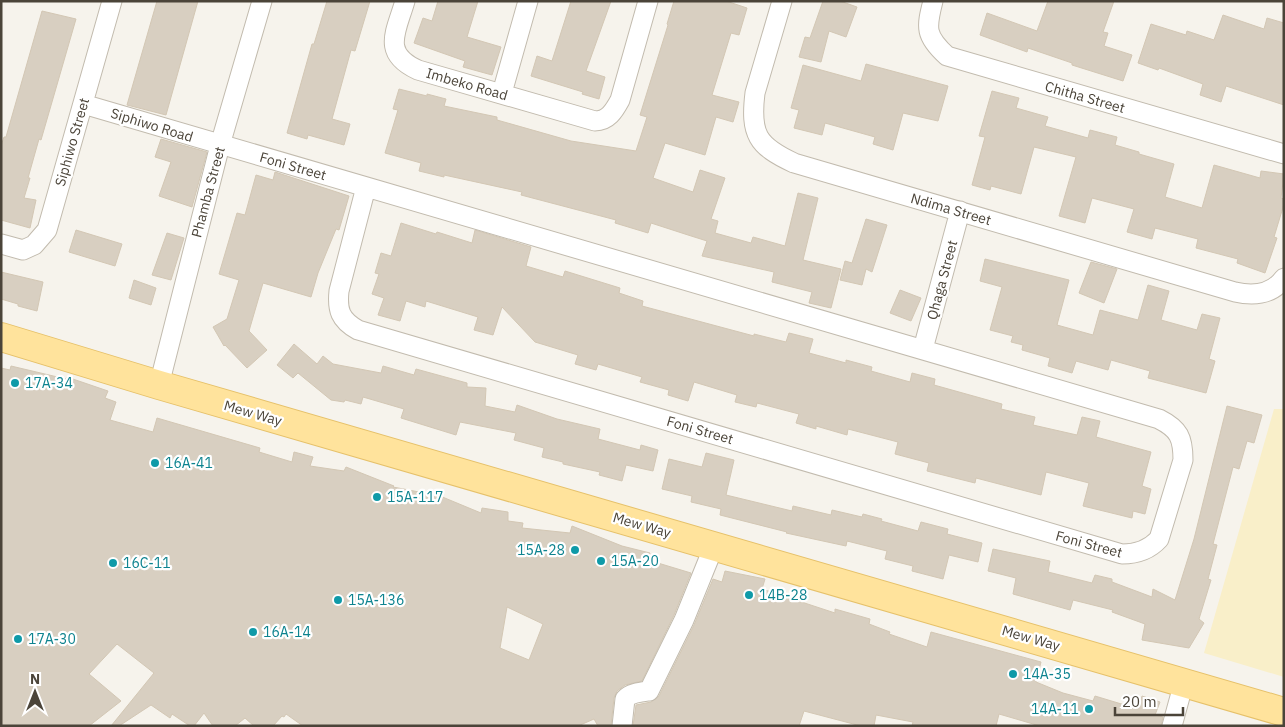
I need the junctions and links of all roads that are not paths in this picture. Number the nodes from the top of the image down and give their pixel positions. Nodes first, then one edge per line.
1 (112, 1) edge
2 (262, 1) edge
3 (405, 1) edge
4 (528, 1) edge
5 (648, 1) edge
6 (782, 1) edge
7 (933, 1) edge
8 (502, 94) junction
9 (83, 104) junction
10 (220, 146) junction
11 (1284, 154) edge
12 (366, 187) junction
13 (960, 211) junction
14 (1, 244) edge
15 (1284, 278) edge
16 (1, 337) edge
17 (923, 349) junction
18 (159, 385) junction
19 (714, 546) junction
20 (1184, 682) junction
21 (1284, 712) edge
22 (622, 726) edge
23 (1172, 726) edge

1 - 9 street, Siphiwo Street
2 - 10 street, Phamba Street
3 - 8 street, Imbeko Road
4 - 8 street
5 - 8 street, Imbeko Road
6 - 13 street, Ndima Street
7 - 11 street, Chitha Street
9 - 10 street, Siphiwo Road
9 - 14 street, Siphiwo Street
10 - 12 street, Foni Street
10 - 18 street, Phamba Street
12 - 17 street, Foni Street
12 - 17 street, Foni Street
13 - 15 street, Ndima Street
13 - 17 street, Qhaga Street
16 - 18 main road, Mew Way
18 - 19 main road, Mew Way
19 - 20 main road, Mew Way
19 - 22 street
20 - 21 main road, Mew Way
20 - 23 street

